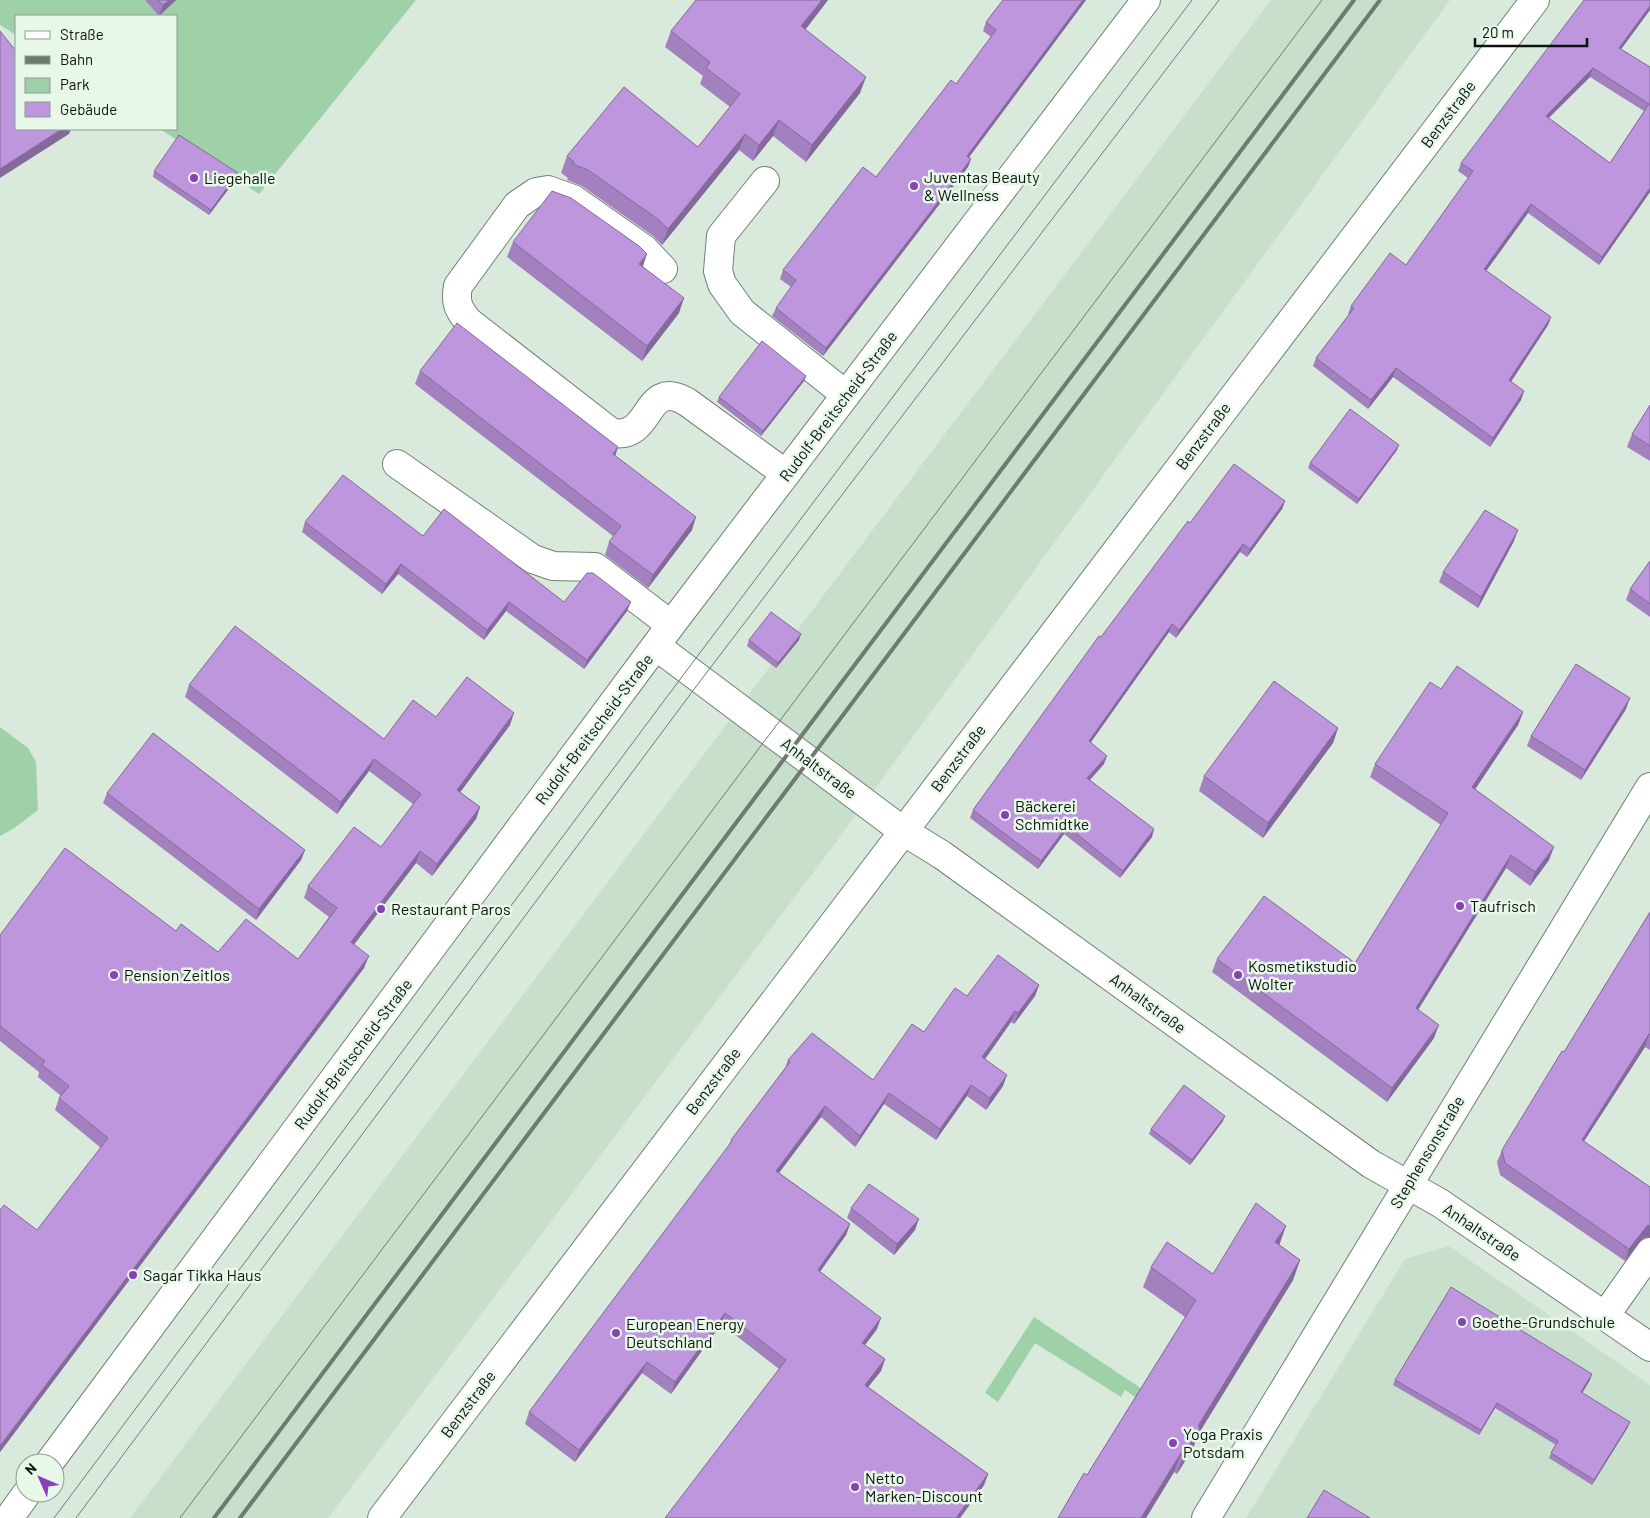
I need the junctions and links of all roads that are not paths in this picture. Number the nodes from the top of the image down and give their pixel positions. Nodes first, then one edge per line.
1 (1146, 0) edge
2 (1535, 0) edge
3 (765, 181) dead end
4 (663, 269) dead end
5 (846, 395) junction
6 (397, 464) dead end
7 (786, 474) junction
8 (664, 635) junction
9 (1650, 787) edge
10 (903, 830) junction
11 (1407, 1184) junction
12 (1650, 1252) edge
13 (1605, 1316) junction
14 (1650, 1347) edge
15 (56, 1453) edge
16 (19, 1503) edge
17 (8, 1518) edge
18 (382, 1518) edge
19 (1206, 1518) edge

1 - 5 street, Rudolf-Breitscheid-Straße
2 - 10 street, Benzstraße
3 - 5 street
4 - 7 street
5 - 7 street, Rudolf-Breitscheid-Straße
6 - 8 street, Anhaltstraße
7 - 8 street, Rudolf-Breitscheid-Straße
8 - 10 street, Anhaltstraße
8 - 15 street, Rudolf-Breitscheid-Straße
9 - 11 street, Stephensonstraße
10 - 11 street, Anhaltstraße
10 - 18 street, Benzstraße
11 - 13 street, Anhaltstraße
11 - 19 street, Stephensonstraße
12 - 13 street
13 - 14 street, Anhaltstraße
16 - 17 street

